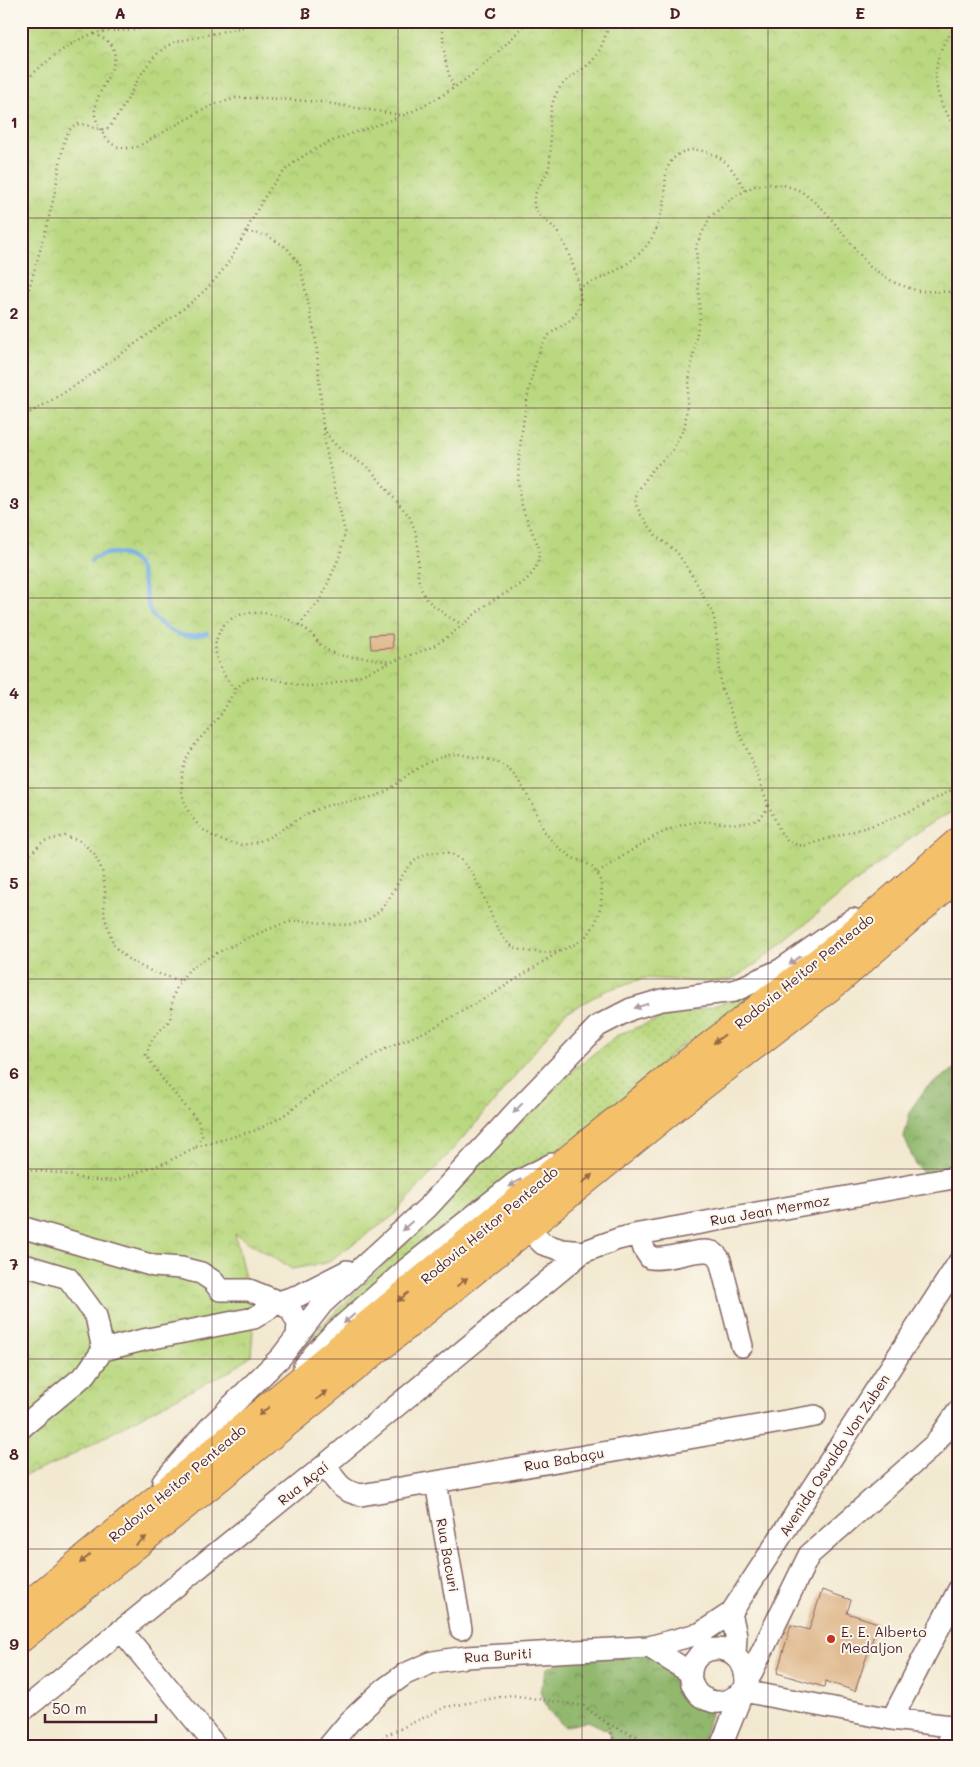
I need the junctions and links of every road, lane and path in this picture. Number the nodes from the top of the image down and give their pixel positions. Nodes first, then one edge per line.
1 (159, 21) edge
2 (264, 21) edge
3 (443, 21) edge
4 (528, 21) edge
5 (610, 21) edge
6 (959, 24) edge
7 (94, 34) junction
8 (21, 86) edge
9 (454, 88) junction
10 (402, 116) junction
11 (100, 130) junction
12 (959, 132) edge
13 (746, 190) junction
14 (247, 232) junction
15 (578, 288) junction
16 (952, 292) junction
17 (959, 292) edge
18 (21, 318) edge
19 (959, 318) edge
20 (21, 417) edge
21 (323, 427) junction
22 (299, 625) junction
23 (463, 625) junction
24 (390, 663) junction
25 (234, 690) junction
26 (959, 786) edge
27 (768, 804) junction
28 (959, 841) edge
29 (935, 862) junction
30 (598, 873) junction
31 (959, 875) edge
32 (21, 877) edge
33 (563, 948) junction
34 (182, 981) junction
35 (196, 1147) junction
36 (21, 1169) edge
37 (959, 1177) edge
38 (21, 1227) edge
39 (528, 1228) junction
40 (639, 1234) junction
41 (583, 1252) junction
42 (369, 1260) junction
43 (959, 1262) edge
44 (21, 1264) edge
45 (278, 1302) junction
46 (297, 1336) junction
47 (742, 1346) dead end
48 (103, 1350) junction
49 (959, 1410) edge
50 (815, 1416) dead end
51 (21, 1428) edge
52 (325, 1465) junction
53 (436, 1482) junction
54 (125, 1526) junction
55 (959, 1589) edge
56 (21, 1611) edge
57 (731, 1614) junction
58 (461, 1629) dead end
59 (121, 1630) junction
60 (21, 1638) edge
61 (684, 1639) junction
62 (649, 1647) junction
63 (706, 1651) junction
64 (735, 1654) junction
65 (691, 1673) junction
66 (745, 1687) junction
67 (710, 1702) junction
68 (21, 1712) edge
69 (892, 1719) junction
70 (608, 1724) junction
71 (958, 1726) edge
72 (724, 1739) edge
73 (216, 1746) edge
74 (329, 1746) edge
75 (376, 1746) edge
76 (616, 1746) edge
77 (648, 1746) edge
78 (946, 1746) edge

1 - 7 path
2 - 11 path
3 - 9 path
4 - 9 path
5 - 15 path
6 - 12 path
7 - 8 path
7 - 11 path
9 - 10 path
10 - 11 path
10 - 14 path
11 - 18 path
13 - 15 path
13 - 16 path
13 - 27 path
14 - 20 path
14 - 21 path
15 - 23 path
16 - 17 path
16 - 19 path
21 - 22 path
21 - 23 path
22 - 24 path
22 - 25 path
23 - 24 path
24 - 25 path
25 - 30 path
26 - 27 path
27 - 30 path
28 - 29 main road, Rodovia Heitor Penteado
29 -> 42 street
29 -> 54 main road, Rodovia Heitor Penteado
30 - 33 path
39 -> 31 main road, Rodovia Heitor Penteado
32 - 34 path
33 - 34 path
33 - 35 path
34 - 35 path
35 - 36 path
37 - 40 street, Rua Jean Mermoz
38 - 45 street
39 - 41 street
60 -> 39 main road, Rodovia Heitor Penteado
40 - 41 street, Rua Jean Mermoz
40 - 47 street
41 - 52 street, Rua Açaí
42 - 45 street
42 - 46 street
43 - 57 street, Avenida Osvaldo Von Zuben
44 - 48 street
45 - 46 street
45 - 48 street
46 - 54 street
48 - 51 street
49 - 66 street
50 - 53 street, Rua Babaçu
52 - 53 street, Rua Babaçu
52 - 59 street, Rua Açaí
53 - 58 street, Rua Bacuri
54 -> 56 main road, Rodovia Heitor Penteado
55 - 69 street
57 - 61 street, Rua Buriti
57 - 64 street
59 - 68 street, Rua Açaí
59 - 73 street
61 - 62 street, Rua Buriti
61 - 63 street
62 - 65 street
62 - 74 street, Rua Buriti
63 - 64 street
63 - 65 street
64 - 66 street
65 - 67 street
66 - 67 street
66 - 69 street
66 - 72 street
67 - 72 street
69 - 71 street
70 - 75 path
70 - 76 path
70 - 77 path
71 - 78 street

